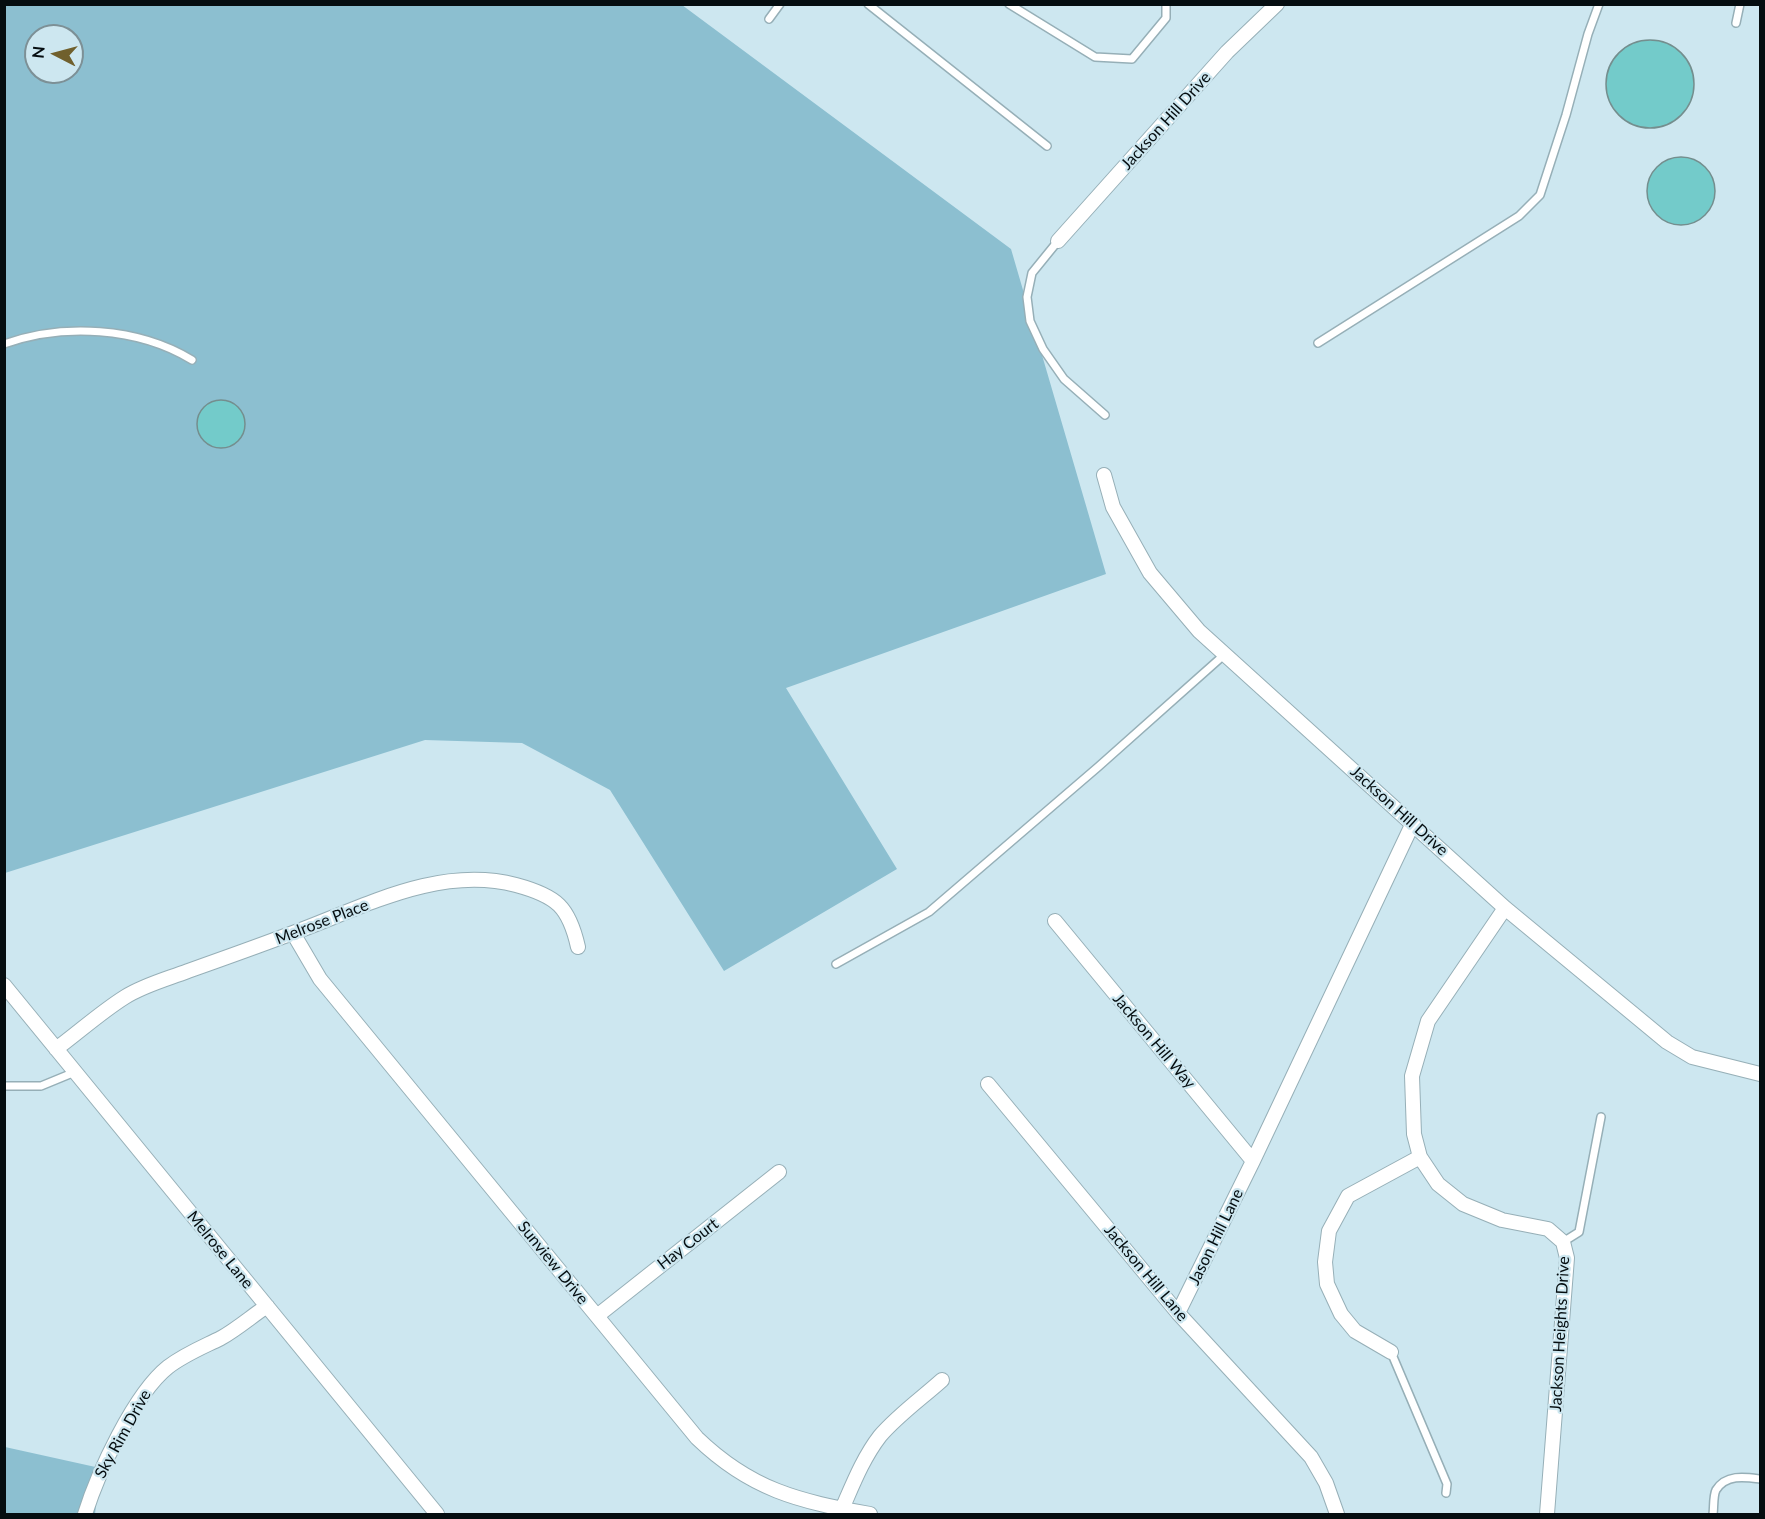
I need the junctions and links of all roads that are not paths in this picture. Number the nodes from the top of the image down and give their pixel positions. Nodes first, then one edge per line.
1 (780, 4) edge
2 (868, 4) edge
3 (1009, 4) edge
4 (1166, 4) edge
5 (1277, 4) edge
6 (1599, 4) edge
7 (1740, 4) edge
8 (769, 19) dead end
9 (1736, 23) dead end
10 (1047, 146) dead end
11 (1058, 241) joint
12 (1318, 343) dead end
13 (4, 344) edge
14 (192, 360) dead end
15 (1105, 415) dead end
16 (1104, 475) dead end
17 (1225, 654) junction
18 (1413, 823) junction
19 (1505, 908) junction
20 (1055, 921) dead end
21 (293, 933) junction
22 (578, 947) dead end
23 (836, 964) dead end
24 (4, 984) edge
25 (56, 1049) junction
26 (75, 1072) junction
27 (1761, 1074) edge
28 (988, 1084) dead end
29 (4, 1086) edge
30 (1601, 1117) dead end
31 (1420, 1157) junction
32 (1253, 1161) junction
33 (779, 1172) dead end
34 (1563, 1242) junction
35 (267, 1306) junction
36 (1178, 1313) junction
37 (597, 1316) junction
38 (1391, 1352) joint
39 (942, 1380) dead end
40 (1761, 1479) edge
41 (1446, 1493) dead end
42 (842, 1509) junction
43 (85, 1515) edge
44 (437, 1515) edge
45 (870, 1515) edge
46 (1337, 1515) edge
47 (1547, 1515) edge
48 (1713, 1515) edge

1 - 8 lane
2 - 10 lane
3 - 4 lane
5 - 11 street, Jackson Hill Drive
6 - 12 lane
7 - 9 lane
11 - 15 lane
13 - 14 lane
16 - 17 street, Jackson Hill Drive
17 - 18 street, Jackson Hill Drive
17 - 23 lane
18 - 19 street, Jackson Hill Drive
18 - 32 street
19 - 27 street, Jackson Hill Drive
19 - 31 street, Jackson Heights Drive
20 - 32 street, Jackson Hill Way
21 - 22 street, Melrose Place
21 - 25 street, Melrose Place
21 - 37 street, Sunview Drive
24 - 25 street, Melrose Lane
25 - 26 street, Melrose Lane
26 - 29 lane
26 - 35 street, Melrose Lane
28 - 36 street, Jackson Hill Lane
30 - 34 lane
31 - 34 street, Jackson Heights Drive
31 - 38 street
32 - 36 street, Jason Hill Lane
33 - 37 street, Hay Court
34 - 47 street, Jackson Heights Drive
35 - 43 street, Sky Rim Drive
35 - 44 street, Melrose Lane
36 - 46 street, Jackson Hill Lane
37 - 42 street, Sunview Drive
38 - 41 lane
39 - 42 street
40 - 48 lane
42 - 45 street, Sunview Drive

